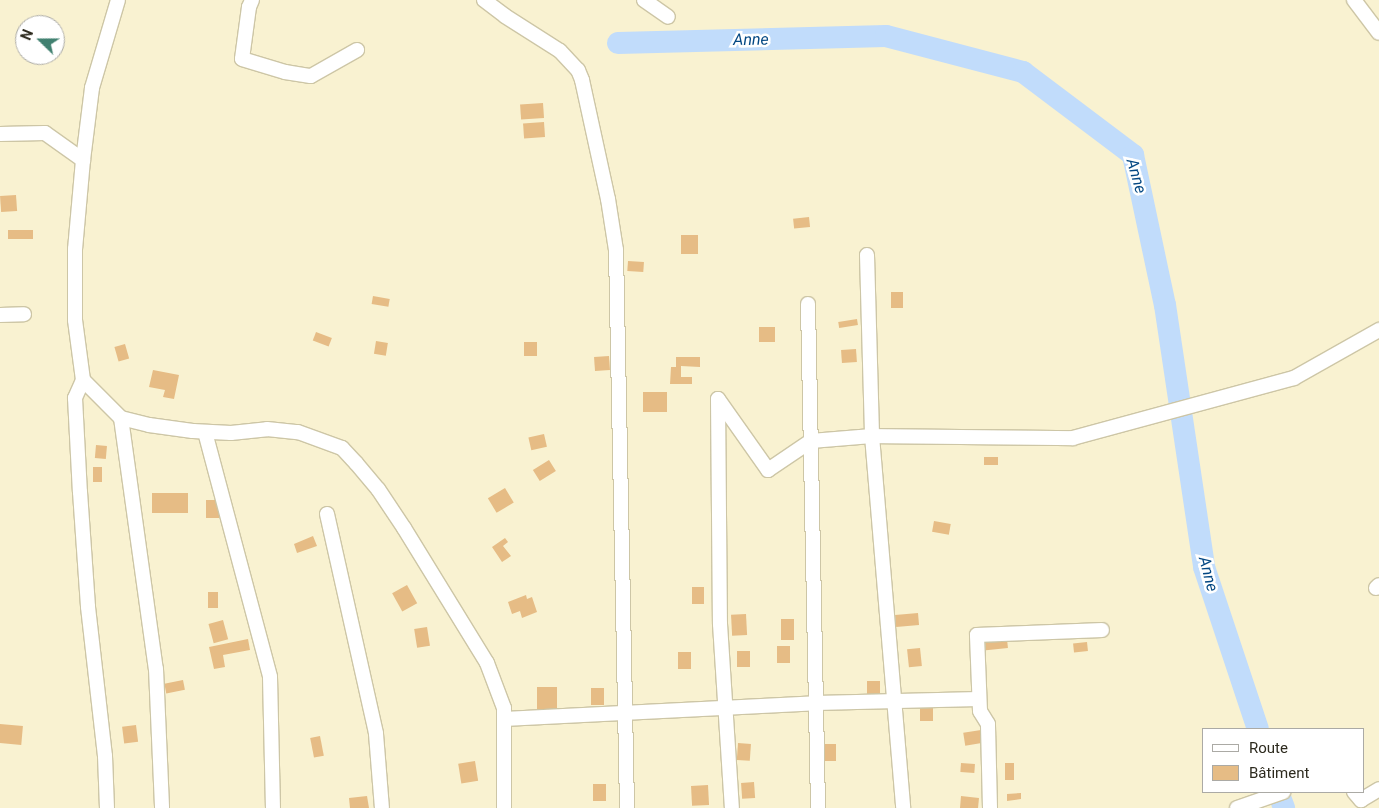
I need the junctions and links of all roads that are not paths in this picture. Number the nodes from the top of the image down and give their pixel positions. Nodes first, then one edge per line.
1 (118, 0) edge
2 (252, 0) edge
3 (484, 0) edge
4 (644, 0) edge
5 (1354, 0) edge
6 (668, 17) dead end
7 (1379, 33) edge
8 (357, 50) dead end
9 (0, 134) edge
10 (83, 160) junction
11 (867, 255) dead end
12 (808, 304) dead end
13 (24, 314) dead end
14 (0, 315) edge
15 (1379, 330) edge
16 (82, 380) junction
17 (121, 418) junction
18 (204, 432) junction
19 (872, 436) junction
20 (811, 441) junction
21 (327, 514) dead end
22 (1102, 630) dead end
23 (979, 699) junction
24 (893, 700) junction
25 (816, 703) junction
26 (725, 708) junction
27 (625, 713) junction
28 (504, 719) junction
29 (1379, 789) edge
30 (1280, 793) edge
31 (1355, 793) edge
32 (107, 808) edge
33 (162, 808) edge
34 (273, 808) edge
35 (382, 808) edge
36 (504, 808) edge
37 (627, 808) edge
38 (732, 808) edge
39 (818, 808) edge
40 (903, 808) edge
41 (990, 808) edge
42 (1237, 808) edge

1 - 10 street
2 - 8 street
3 - 27 street
4 - 6 street
5 - 7 street
9 - 10 street
10 - 16 street
11 - 19 street
12 - 20 street
13 - 14 street
15 - 19 street
16 - 17 street
16 - 32 street
17 - 18 street
17 - 33 street
18 - 28 street
18 - 34 street
19 - 20 street
19 - 24 street
20 - 25 street
20 - 26 street
21 - 35 street
22 - 23 street
23 - 24 street
23 - 41 street
24 - 25 street
24 - 40 street
25 - 26 street
25 - 39 street
26 - 27 street
26 - 38 street
27 - 28 street
27 - 37 street
28 - 36 street
29 - 31 street
30 - 42 street

